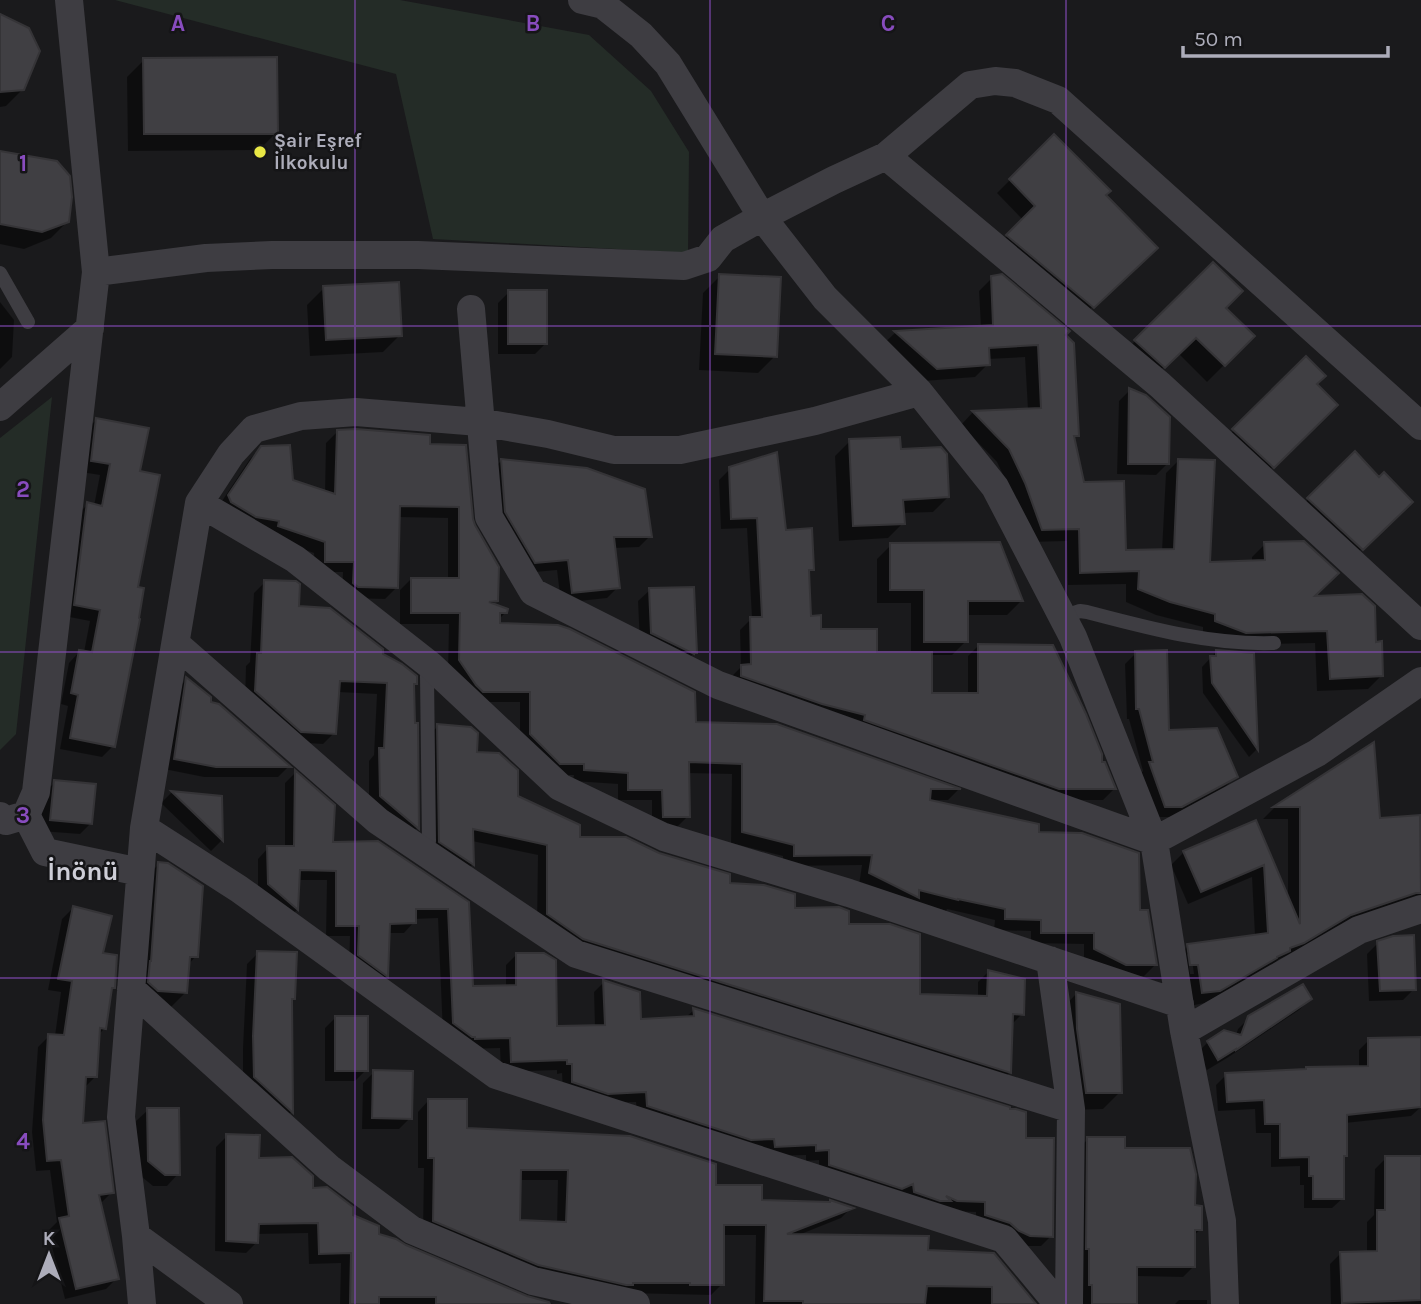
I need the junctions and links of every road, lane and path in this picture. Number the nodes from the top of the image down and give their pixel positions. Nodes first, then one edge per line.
1 (69, 0) edge
2 (582, 0) edge
3 (886, 156) junction
4 (762, 217) junction
5 (96, 272) junction
6 (0, 273) edge
7 (471, 309) dead end
8 (27, 322) dead end
9 (90, 328) junction
10 (919, 393) junction
11 (0, 407) edge
12 (479, 422) junction
13 (1421, 426) edge
14 (199, 503) junction
15 (1062, 617) junction
16 (1421, 626) edge
17 (1274, 643) dead end
18 (176, 644) junction
19 (430, 665) junction
20 (1421, 681) edge
21 (13, 816) edge
22 (144, 828) junction
23 (1154, 841) junction
24 (425, 852) junction
25 (140, 872) junction
26 (1421, 909) edge
27 (1051, 960) junction
28 (131, 989) junction
29 (1182, 1017) junction
30 (1071, 1109) junction
31 (136, 1236) junction
32 (142, 1304) edge
33 (229, 1304) edge
34 (636, 1304) edge
35 (1059, 1304) edge
36 (1069, 1304) edge
37 (1225, 1304) edge

1 - 5 street
2 - 4 street
3 - 4 street
3 - 13 street
3 - 16 street
4 - 5 street
4 - 10 street
5 - 9 street
6 - 8 lane
7 - 12 street
9 - 11 street
9 - 21 street
10 - 12 street
10 - 15 street
12 - 14 street
12 - 23 street
14 - 18 street
14 - 19 street
15 - 17 lane
15 - 23 street
18 - 22 street
18 - 24 street
19 - 24 lane
19 - 27 street
20 - 23 street
21 - 25 street
22 - 25 street
22 - 35 street
23 - 29 street
24 - 30 street
25 - 28 street
26 - 29 street
27 - 29 street
27 - 30 street
28 - 31 street
28 - 34 street
29 - 37 street
30 - 36 street
31 - 32 street
31 - 33 street

